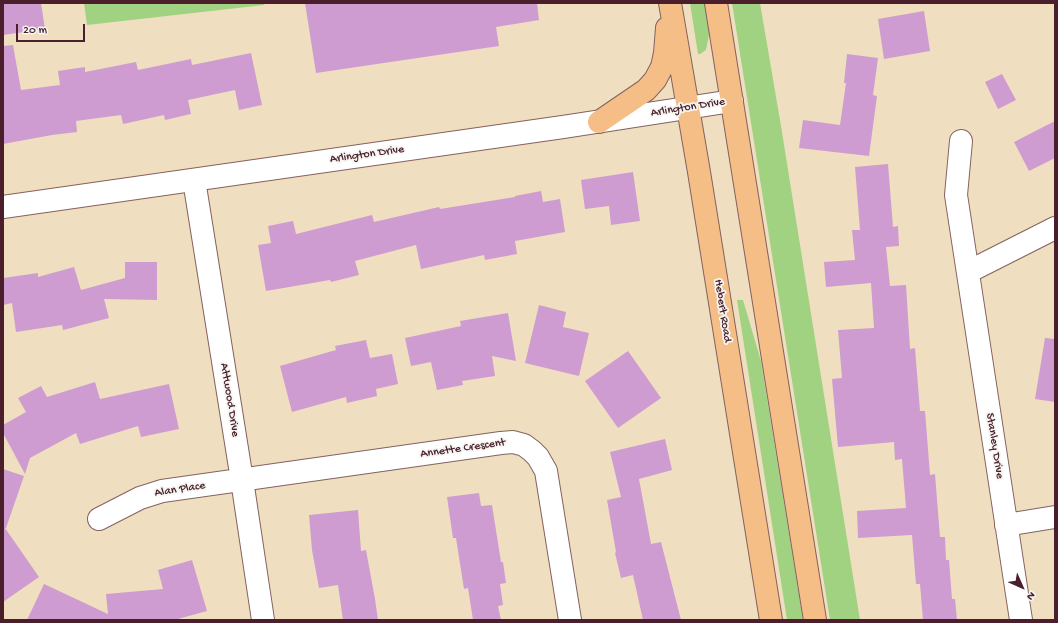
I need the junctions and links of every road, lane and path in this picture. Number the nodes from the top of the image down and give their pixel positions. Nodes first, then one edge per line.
1 (669, 3) edge
2 (716, 3) edge
3 (732, 101) junction
4 (689, 108) junction
5 (600, 122) junction
6 (961, 141) dead end
7 (194, 180) junction
8 (3, 207) edge
9 (1055, 228) edge
10 (968, 272) junction
11 (242, 480) junction
12 (1055, 517) edge
13 (99, 518) dead end
14 (1006, 525) junction
15 (263, 620) edge
16 (570, 620) edge
17 (771, 620) edge
18 (815, 620) edge
19 (1021, 620) edge

1 - 4 main road, Hebert Road
1 - 5 main road
2 - 3 main road
3 - 4 street, Arlington Drive
3 - 18 main road
4 - 5 street, Arlington Drive
4 - 17 main road, Hebert Road
5 - 7 street, Arlington Drive
6 - 10 street, Stanley Drive
7 - 8 street, Arlington Drive
7 - 11 street, Attwood Drive
9 - 10 street
10 - 14 street, Stanley Drive
11 - 13 street, Alan Place
11 - 15 street, Attwood Drive
11 - 16 street, Annette Crescent
12 - 14 street
14 - 19 street, Stanley Drive

